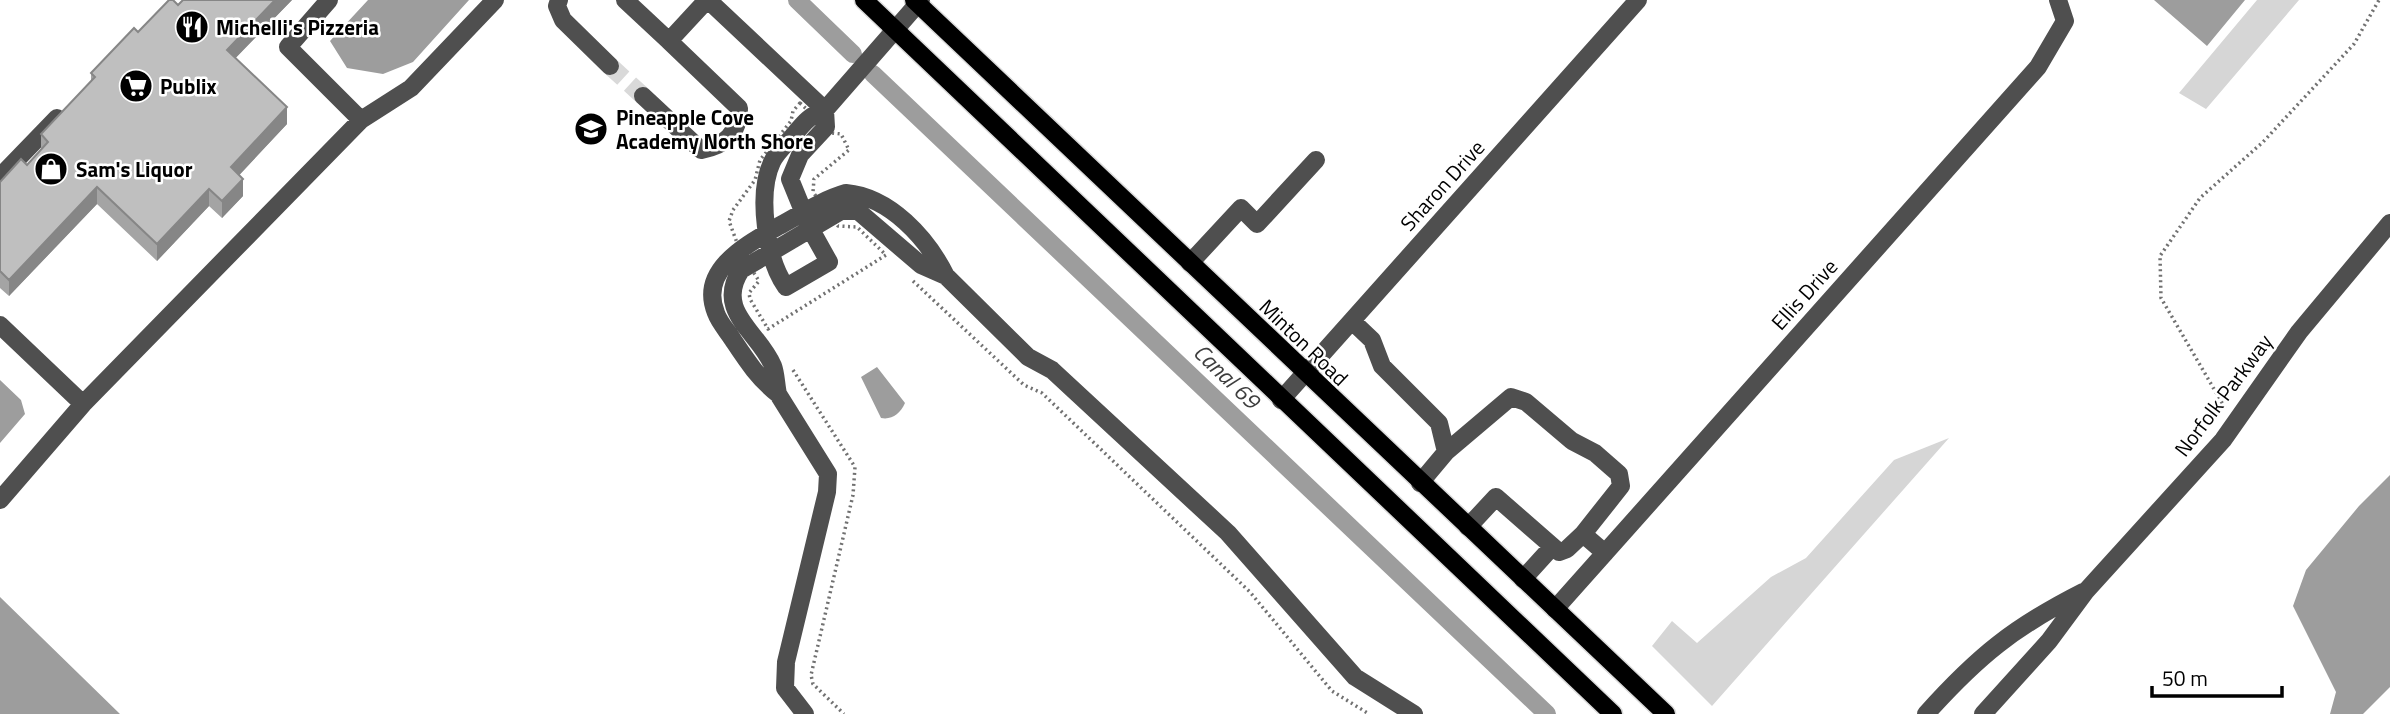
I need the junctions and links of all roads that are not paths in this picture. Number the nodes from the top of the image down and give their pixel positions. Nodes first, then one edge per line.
1 (329, 0) edge
2 (495, 0) edge
3 (559, 0) edge
4 (625, 0) edge
5 (708, 0) edge
6 (864, 0) edge
7 (1638, 0) edge
8 (2059, 0) edge
9 (918, 1) edge
10 (895, 30) junction
11 (669, 41) junction
12 (610, 66) tunnel mouth
13 (643, 96) tunnel mouth
14 (68, 107) edge
15 (825, 110) junction
16 (361, 120) junction
17 (1316, 160) dead end
18 (0, 177) edge
19 (807, 220) junction
20 (2390, 223) edge
21 (768, 232) junction
22 (921, 239) junction
23 (769, 253) junction
24 (900, 258) junction
25 (1190, 263) junction
26 (946, 276) junction
27 (1352, 321) junction
28 (0, 325) edge
29 (761, 349) junction
30 (746, 359) junction
31 (1304, 374) junction
32 (778, 394) junction
33 (1281, 400) junction
34 (83, 404) junction
35 (1439, 423) junction
36 (1471, 431) junction
37 (1446, 452) junction
38 (1420, 483) junction
39 (0, 500) edge
40 (1468, 527) junction
41 (1583, 534) junction
42 (1552, 547) junction
43 (1605, 553) junction
44 (1523, 579) junction
45 (2087, 591) junction
46 (1555, 609) junction
47 (805, 714) edge
48 (1414, 714) edge
49 (1613, 714) edge
50 (1666, 714) edge
51 (1926, 714) edge
52 (1983, 714) edge

1 - 16 street
2 - 16 street
3 - 12 street
4 - 11 street
5 - 11 street
5 - 15 street
6 - 10 main road
7 - 27 street, Sharon Drive
8 - 43 street, Ellis Drive
9 - 10 street
9 - 25 main road, Minton Road
10 - 15 street
10 - 33 main road
11 - 13 street
14 - 18 street
15 - 19 street
15 - 21 street
16 - 34 street
17 - 25 street
19 - 21 street
19 - 22 street
19 - 23 street
19 - 23 street
19 - 24 street
20 - 45 street, Norfolk Parkway
21 - 23 street
21 - 30 street
22 - 24 street
22 - 26 street
23 - 29 street
24 - 26 street
25 - 31 main road, Minton Road
26 - 48 street
27 - 31 street, Sharon Drive
27 - 35 street
28 - 34 street
29 - 30 street
29 - 32 street
30 - 32 street
31 - 33 street, Sharon Drive
31 - 38 main road, Minton Road
32 - 47 street
33 - 49 main road
34 - 39 street
35 - 36 street
35 - 37 street
36 - 37 street
36 - 41 street
37 - 38 street
38 - 40 main road, Minton Road
40 - 42 street
40 - 44 main road, Minton Road
41 - 42 street
41 - 43 street
42 - 44 street
43 - 46 street, Ellis Drive
44 - 46 main road, Minton Road
45 - 51 street, Norfolk Parkway
45 - 52 street, Norfolk Parkway
46 - 50 main road, Minton Road

